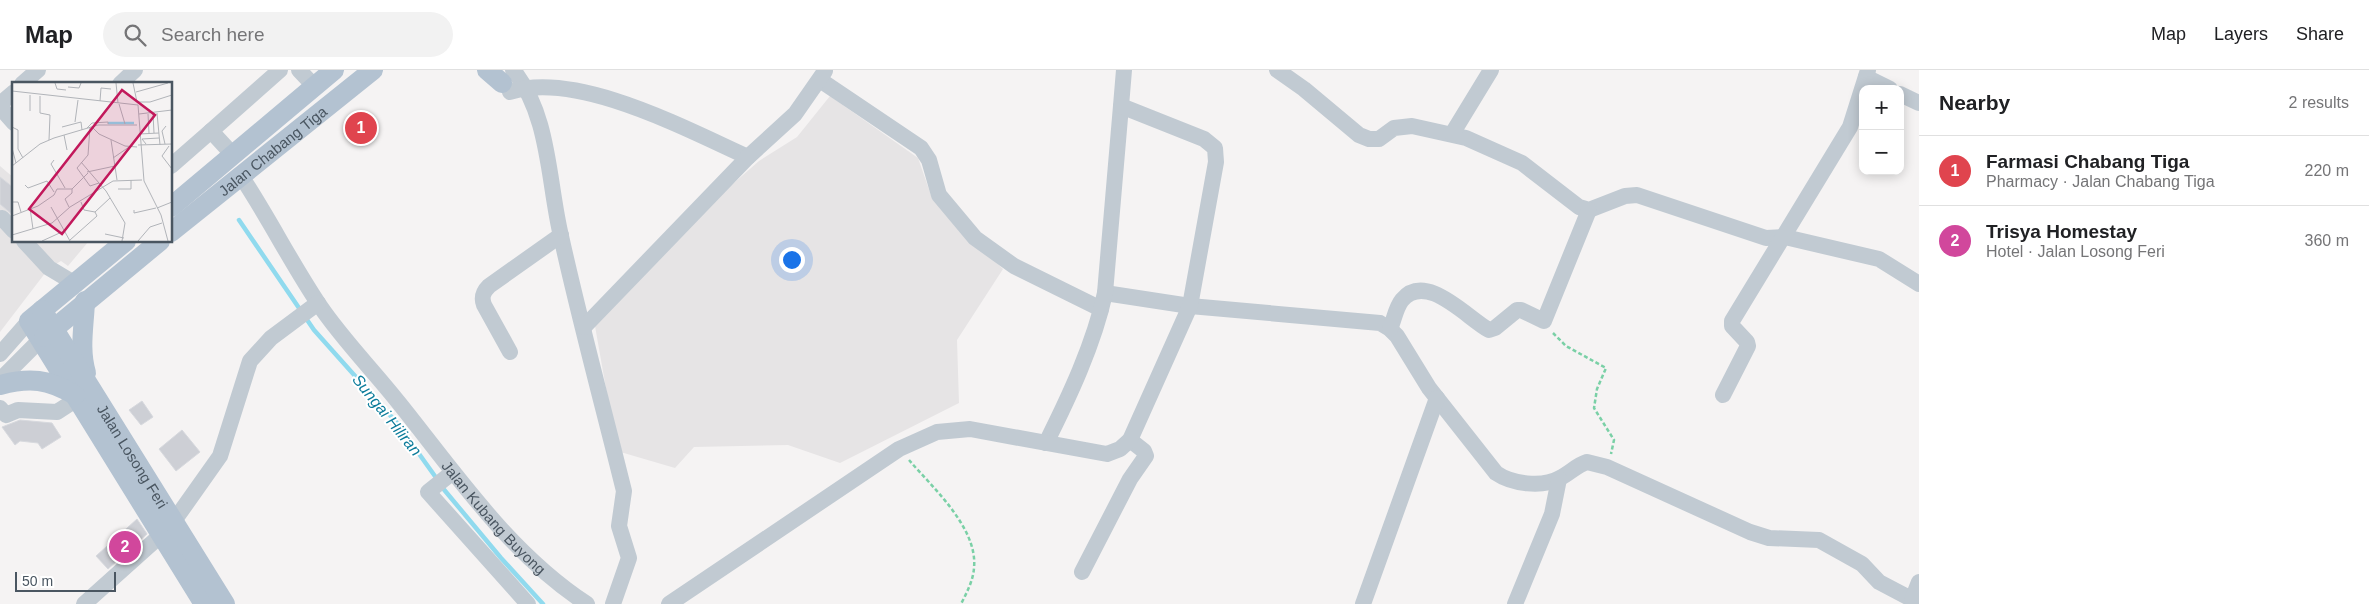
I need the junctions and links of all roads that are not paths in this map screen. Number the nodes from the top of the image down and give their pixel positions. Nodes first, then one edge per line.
1 (38, 70) edge
2 (135, 70) edge
3 (280, 70) edge
4 (299, 70) edge
5 (334, 70) edge
6 (373, 70) edge
7 (487, 70) edge
8 (1124, 70) edge
9 (1277, 70) edge
10 (1491, 70) edge
11 (1867, 73) edge
12 (823, 75) edge
13 (504, 79) edge
14 (24, 82) edge
15 (122, 82) edge
16 (1884, 85) edge
17 (526, 86) junction
18 (315, 87) junction
19 (12, 94) edge
20 (1904, 96) edge
21 (1919, 103) edge
22 (0, 106) edge
23 (1121, 106) junction
24 (12, 121) edge
25 (211, 131) junction
26 (542, 134) junction
27 (1452, 134) junction
28 (748, 157) junction
29 (172, 165) edge
30 (233, 170) junction
31 (181, 201) edge
32 (1589, 210) junction
33 (2, 218) dead end
34 (12, 229) edge
35 (172, 229) edge
36 (560, 235) junction
37 (1785, 237) junction
38 (25, 242) edge
39 (159, 242) edge
40 (121, 243) edge
41 (74, 283) junction
42 (1919, 284) edge
43 (1105, 293) junction
44 (85, 301) junction
45 (318, 303) junction
46 (1190, 306) junction
47 (1101, 310) junction
48 (36, 315) junction
49 (584, 327) junction
50 (1390, 329) junction
51 (47, 334) junction
52 (510, 352) dead end
53 (0, 354) edge
54 (0, 380) edge
55 (0, 384) edge
56 (80, 393) junction
57 (1724, 395) dead end
58 (1437, 398) junction
59 (0, 408) edge
60 (1130, 440) junction
61 (1046, 443) junction
62 (453, 472) junction
63 (1559, 479) junction
64 (167, 528) junction
65 (1082, 572) dead end
66 (1917, 592) edge
67 (84, 604) edge
68 (204, 604) edge
69 (225, 604) edge
70 (528, 604) edge
71 (587, 604) edge
72 (613, 604) edge
73 (669, 604) edge
74 (1363, 604) edge
75 (1515, 604) edge

1 - 14 street
2 - 15 street
3 - 25 street
4 - 18 street
5 - 18 main road, Jalan Chabang Tiga
6 - 30 main road, Jalan Chabang Tiga
7 - 13 main road
8 - 23 street
9 - 27 street
10 - 27 street
11 - 16 street
11 - 37 street
12 - 28 street
12 - 47 street
13 - 17 street
13 - 26 street
17 - 26 street
17 - 28 street
18 - 30 main road, Jalan Chabang Tiga
19 - 22 street
20 - 21 street
22 - 24 street
23 - 43 street
23 - 46 street
25 - 29 street
25 - 30 street, Jalan Kubang Buyong
26 - 36 street
27 - 32 street
28 - 49 street
30 - 31 main road, Jalan Chabang Tiga
30 - 45 street, Jalan Kubang Buyong
31 - 35 main road, Jalan Chabang Tiga
32 - 37 street
32 - 50 street
33 - 34 street
36 - 49 street
36 - 52 street
37 - 42 street
37 - 57 street
38 - 41 street
39 - 44 main road
40 - 41 main road
41 - 48 main road
43 - 46 street
43 - 47 street
44 - 51 main road
44 - 56 main road
45 - 62 street, Jalan Kubang Buyong
45 - 64 street
46 - 50 street
46 - 60 street
47 - 61 street
48 - 51 main road, Jalan Losong Feri
48 - 53 street
49 - 72 street
50 - 58 street
51 - 54 street
51 - 56 main road, Jalan Losong Feri
55 - 56 main road
56 - 59 street
56 - 64 main road, Jalan Losong Feri
58 - 63 street
58 - 74 street
60 - 61 street
60 - 65 street
61 - 73 street
62 - 70 street
62 - 71 street, Jalan Kubang Buyong
63 - 66 street
63 - 75 street
64 - 67 street
64 - 68 main road, Jalan Losong Feri
64 - 69 main road, Jalan Losong Feri

